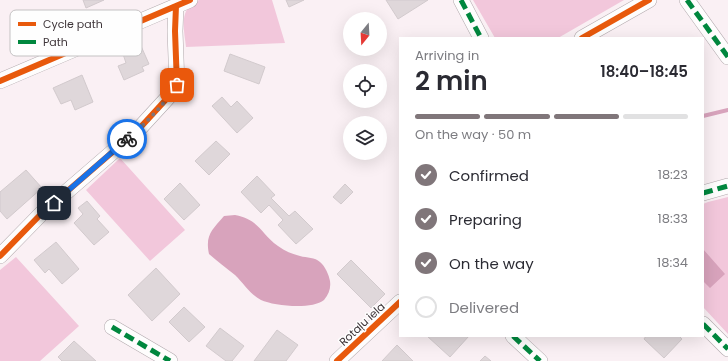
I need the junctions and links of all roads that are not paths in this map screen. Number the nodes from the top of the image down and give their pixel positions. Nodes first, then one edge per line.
1 (460, 0) edge
2 (649, 0) edge
3 (687, 0) edge
4 (183, 3) edge
5 (142, 20) edge
6 (480, 37) edge
7 (584, 37) edge
8 (59, 56) edge
9 (728, 57) edge
10 (0, 81) edge
11 (728, 186) edge
12 (704, 193) edge
13 (0, 256) edge
14 (399, 303) edge
15 (704, 325) edge
16 (112, 328) dead end
17 (514, 337) edge
18 (728, 348) edge
19 (170, 361) edge
20 (338, 361) edge
21 (540, 361) edge

1 - 6 street
2 - 7 street
3 - 9 street
4 - 5 street
4 - 13 street
8 - 10 street
11 - 12 street
14 - 20 street, Rotaļu iela
15 - 18 street
16 - 19 street
17 - 21 street

